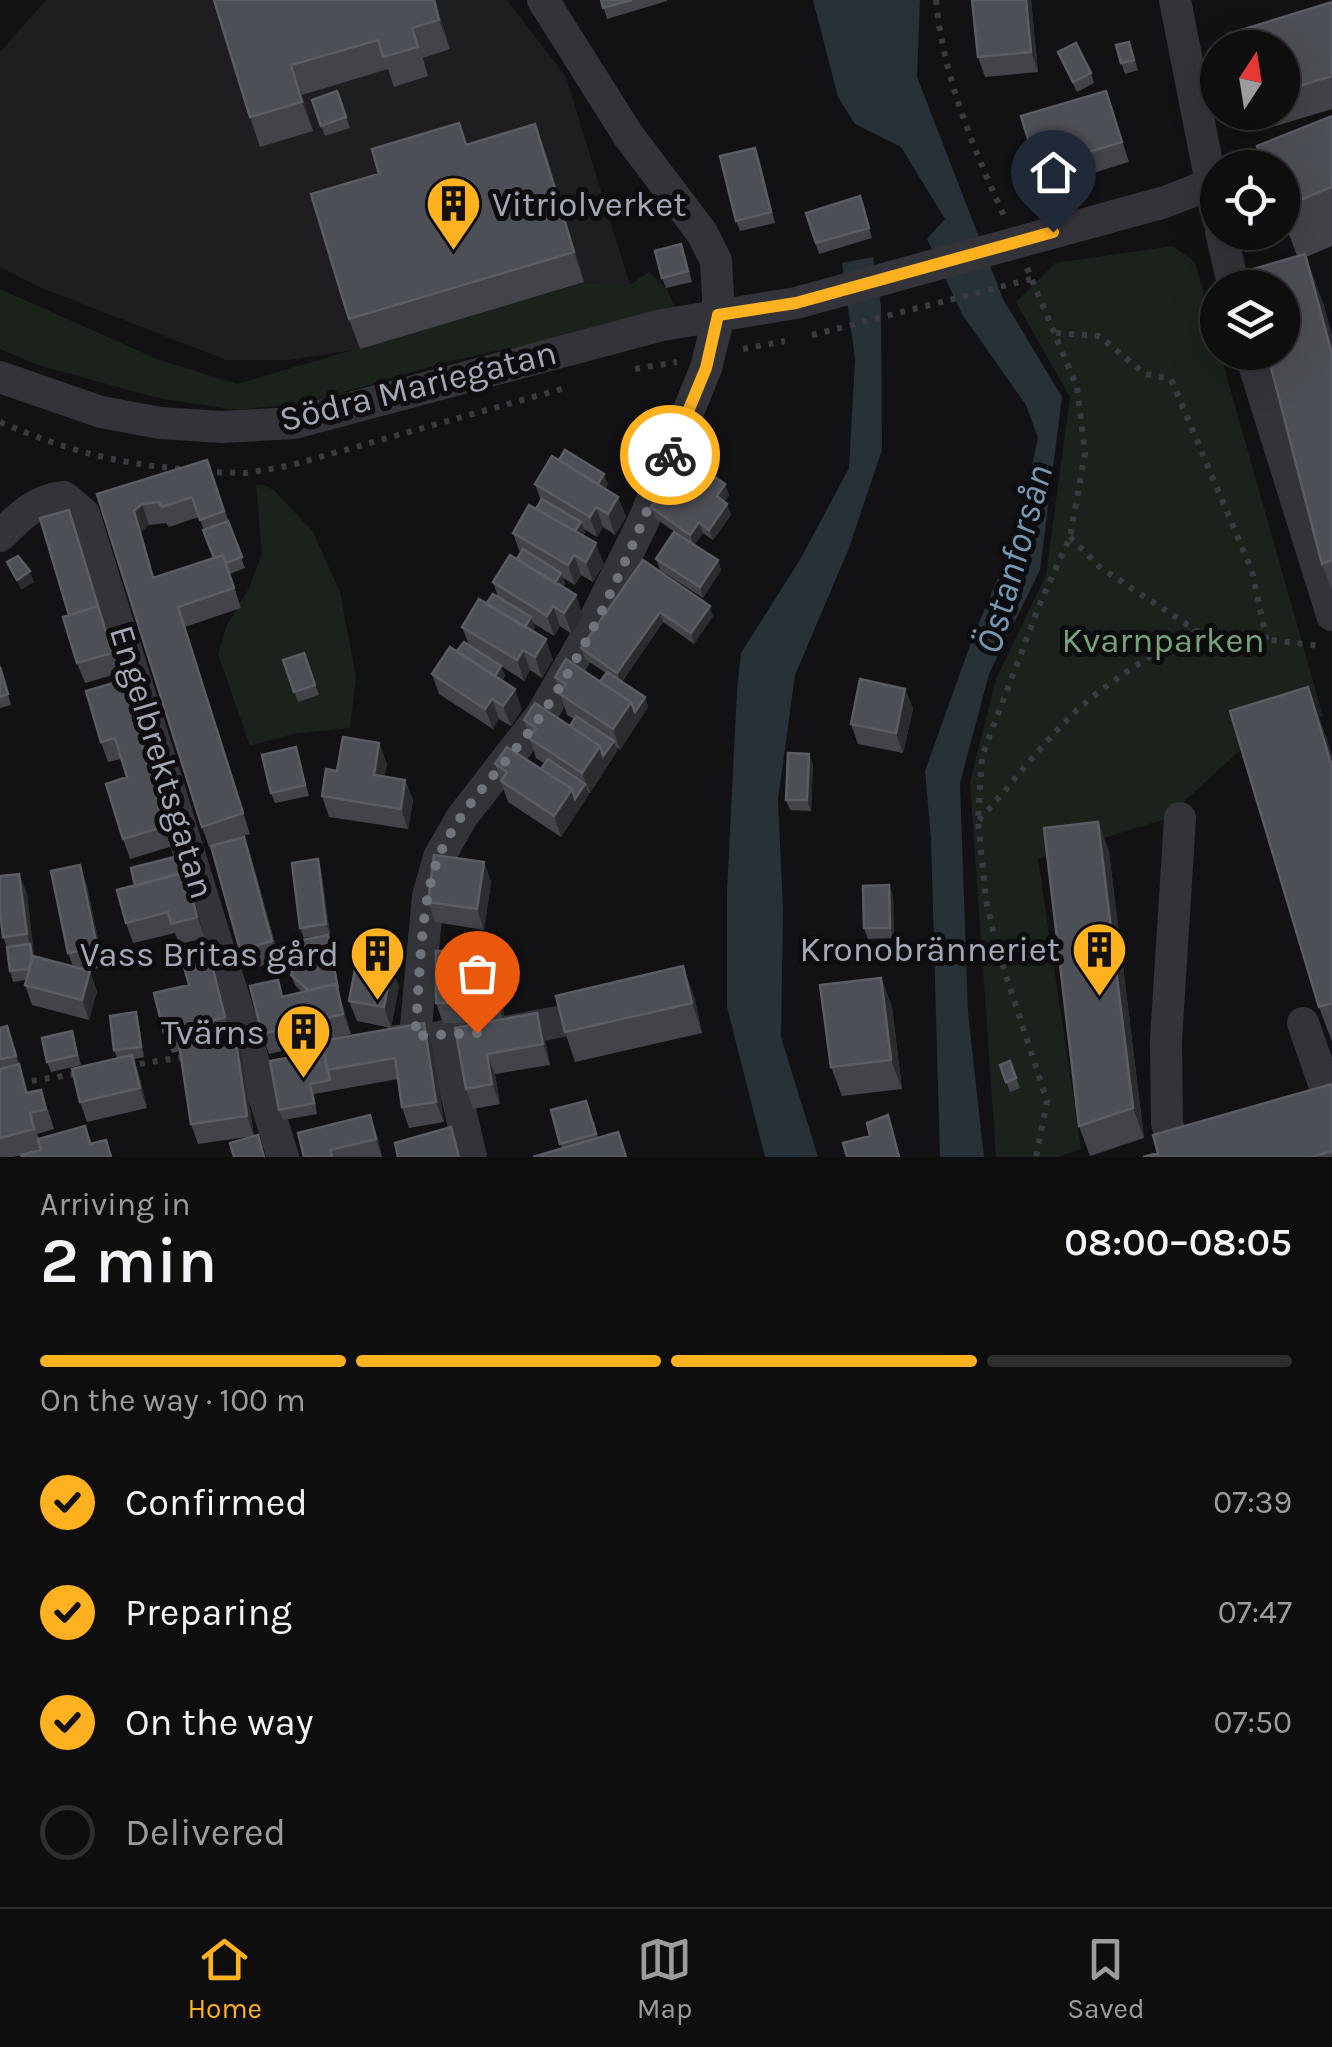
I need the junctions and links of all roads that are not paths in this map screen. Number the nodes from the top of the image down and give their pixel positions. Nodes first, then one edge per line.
1 (543, 0) edge
2 (1176, 0) edge
3 (1332, 136) edge
4 (1206, 150) edge
5 (1297, 150) edge
6 (1200, 187) edge
7 (718, 315) junction
8 (1256, 370) edge
9 (0, 377) edge
10 (0, 536) edge
11 (1332, 614) edge
12 (1180, 818) dead end
13 (640, 1006) edge
14 (1304, 1022) dead end
15 (429, 1036) junction
16 (370, 1046) edge
17 (294, 1060) edge
18 (256, 1067) junction
19 (1330, 1098) edge
20 (1294, 1109) edge
21 (1208, 1137) edge
22 (1159, 1152) edge
23 (283, 1157) edge
24 (471, 1157) edge

1 - 7 street
2 - 4 street
3 - 5 street
6 - 7 street, Södra Mariegatan
7 - 9 street, Södra Mariegatan
7 - 15 street
8 - 11 street
10 - 18 street, Engelbrektsgatan
12 - 22 street
13 - 15 street
14 - 19 street
15 - 16 street
15 - 24 street
17 - 18 street
18 - 23 street, Engelbrektsgatan
19 - 20 street
21 - 22 street

